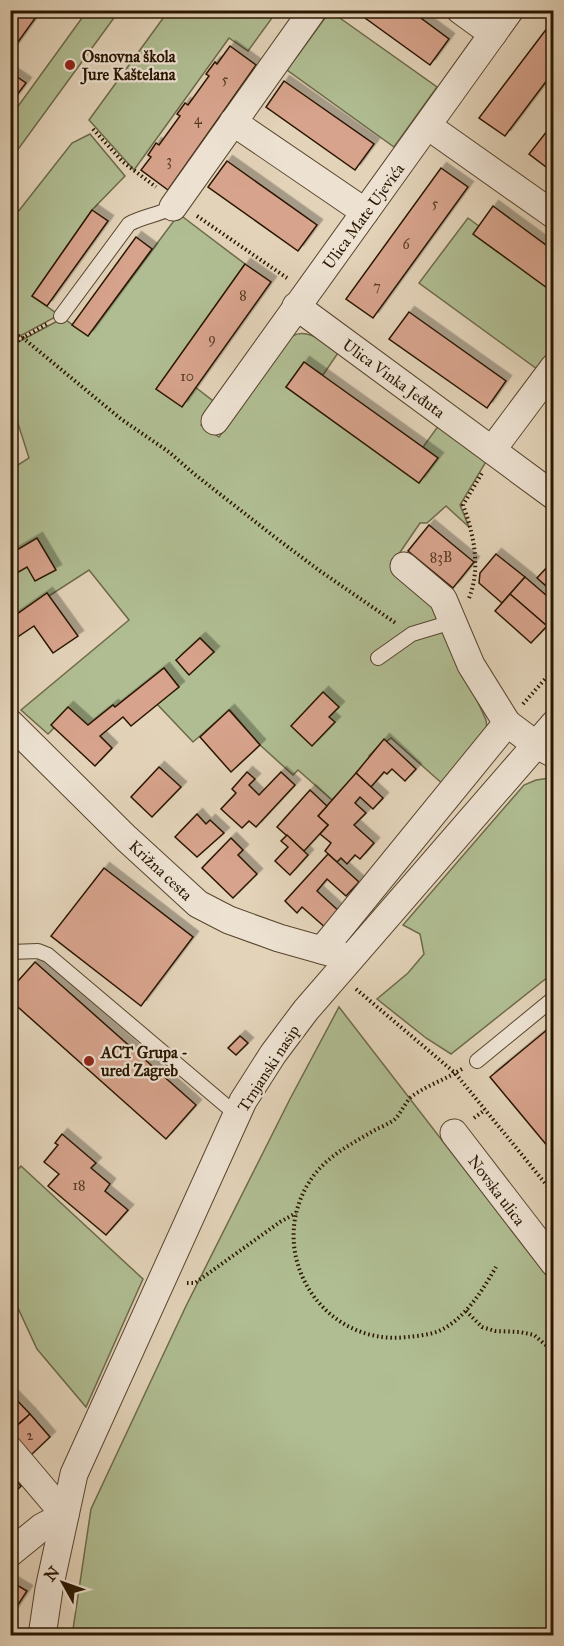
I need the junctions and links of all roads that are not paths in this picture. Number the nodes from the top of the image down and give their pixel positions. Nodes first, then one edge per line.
1 (313, 10) edge
2 (460, 10) edge
3 (510, 10) edge
4 (493, 34) junction
5 (233, 122) junction
6 (428, 126) junction
7 (173, 207) joint
8 (365, 212) junction
9 (554, 215) edge
10 (296, 306) junction
11 (61, 316) road end
12 (554, 367) edge
13 (214, 421) dead end
14 (492, 450) junction
15 (554, 496) edge
16 (404, 566) dead end
17 (453, 622) junction
18 (378, 658) dead end
19 (10, 723) edge
20 (507, 723) junction
21 (554, 723) edge
22 (544, 749) edge
23 (322, 950) junction
24 (10, 952) edge
25 (349, 970) junction
26 (554, 998) edge
27 (477, 1061) road end
28 (237, 1115) junction
29 (454, 1133) dead end
30 (549, 1249) edge
31 (10, 1450) edge
32 (65, 1515) junction
33 (10, 1553) edge
34 (42, 1635) edge

1 - 5 street
2 - 4 street
3 - 4 street, Ulica Mate Ujevića
4 - 6 street, Ulica Mate Ujevića
5 - 7 street
5 - 8 street
6 - 8 street, Ulica Mate Ujevića
6 - 9 street
7 - 11 lane
8 - 10 street, Ulica Mate Ujevića
10 - 13 street, Ulica Mate Ujevića
10 - 14 street, Ulica Vinka Jeđuta
12 - 14 street
14 - 15 street, Ulica Vinka Jeđuta
16 - 17 street
17 - 18 lane
17 - 20 street
19 - 23 street, Križna cesta
20 - 22 street
20 - 23 street
21 - 22 street, Trnjanski nasip
22 - 25 street, Trnjanski nasip
23 - 25 street, Križna cesta
24 - 28 lane
25 - 28 street, Trnjanski nasip
26 - 27 lane
28 - 32 street, Trnjanski nasip
29 - 30 street, Novska ulica
31 - 32 street
32 - 33 street
32 - 34 street, Trnjanski nasip

